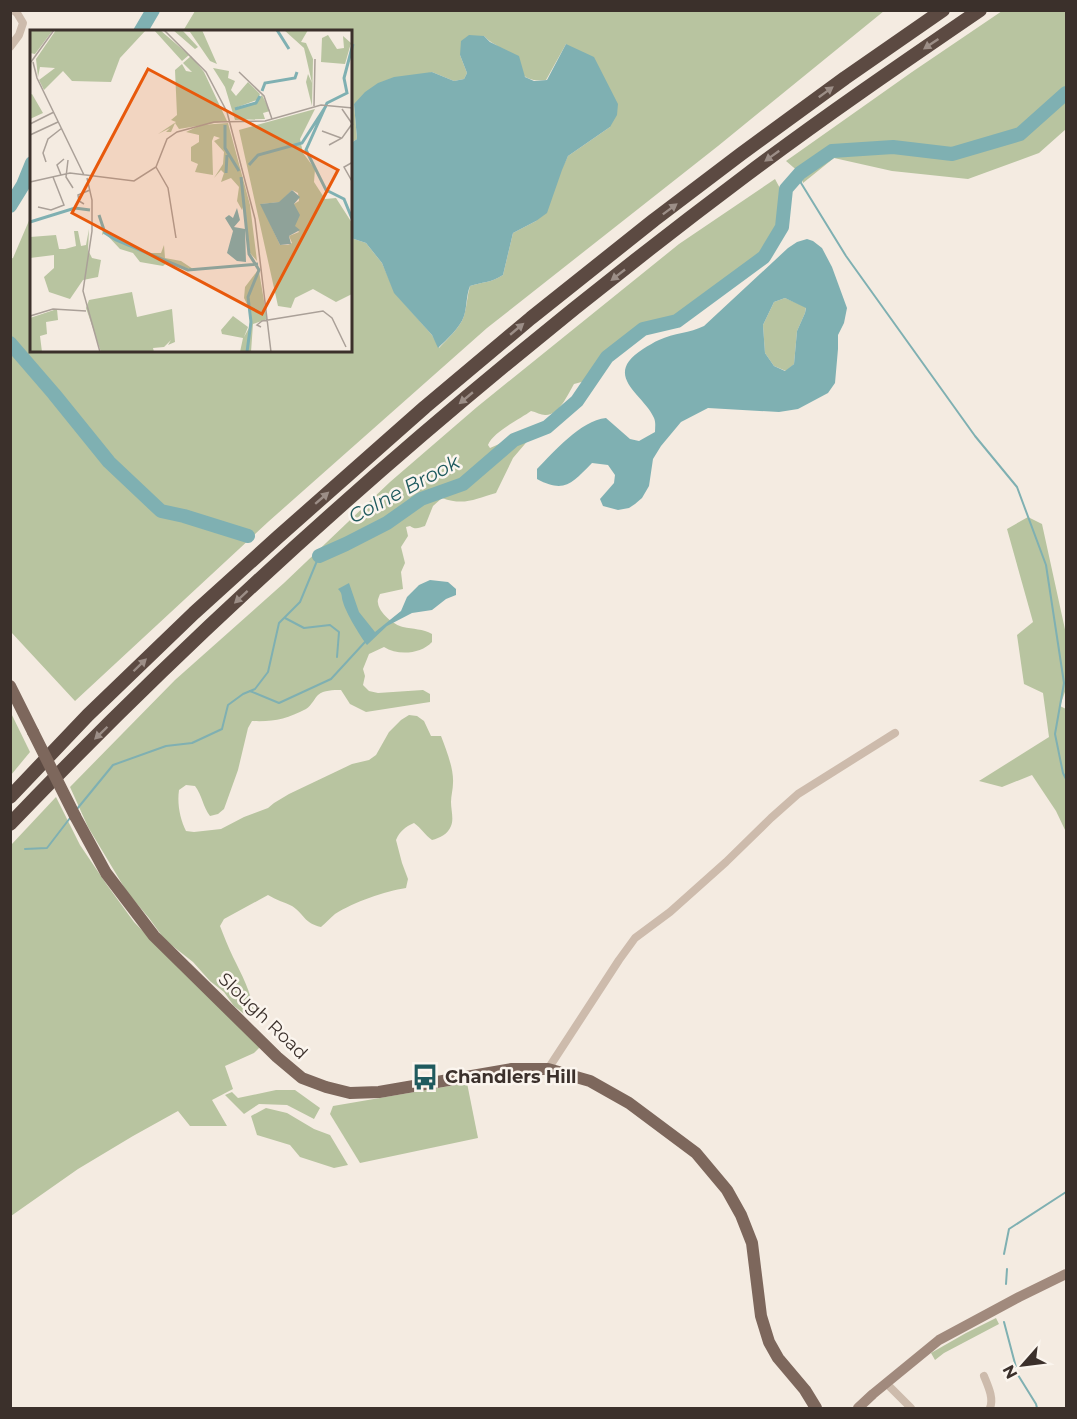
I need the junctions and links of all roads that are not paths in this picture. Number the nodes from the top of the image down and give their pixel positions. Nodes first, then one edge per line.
1 (13, 10) edge
2 (944, 10) edge
3 (980, 10) edge
4 (10, 47) edge
5 (10, 686) edge
6 (895, 733) dead end
7 (10, 797) edge
8 (10, 824) edge
9 (548, 1069) junction
10 (1066, 1274) edge
11 (984, 1376) dead end
12 (887, 1384) junction
13 (816, 1408) edge
14 (858, 1408) edge
15 (911, 1408) edge
16 (990, 1408) edge

1 - 4 street
7 -> 2 highway
3 -> 8 highway
5 - 9 main road, Slough Road, bridge
6 - 9 street
9 - 13 main road, Slough Road
10 - 12 street
11 - 16 street
12 - 14 street
12 - 15 street

